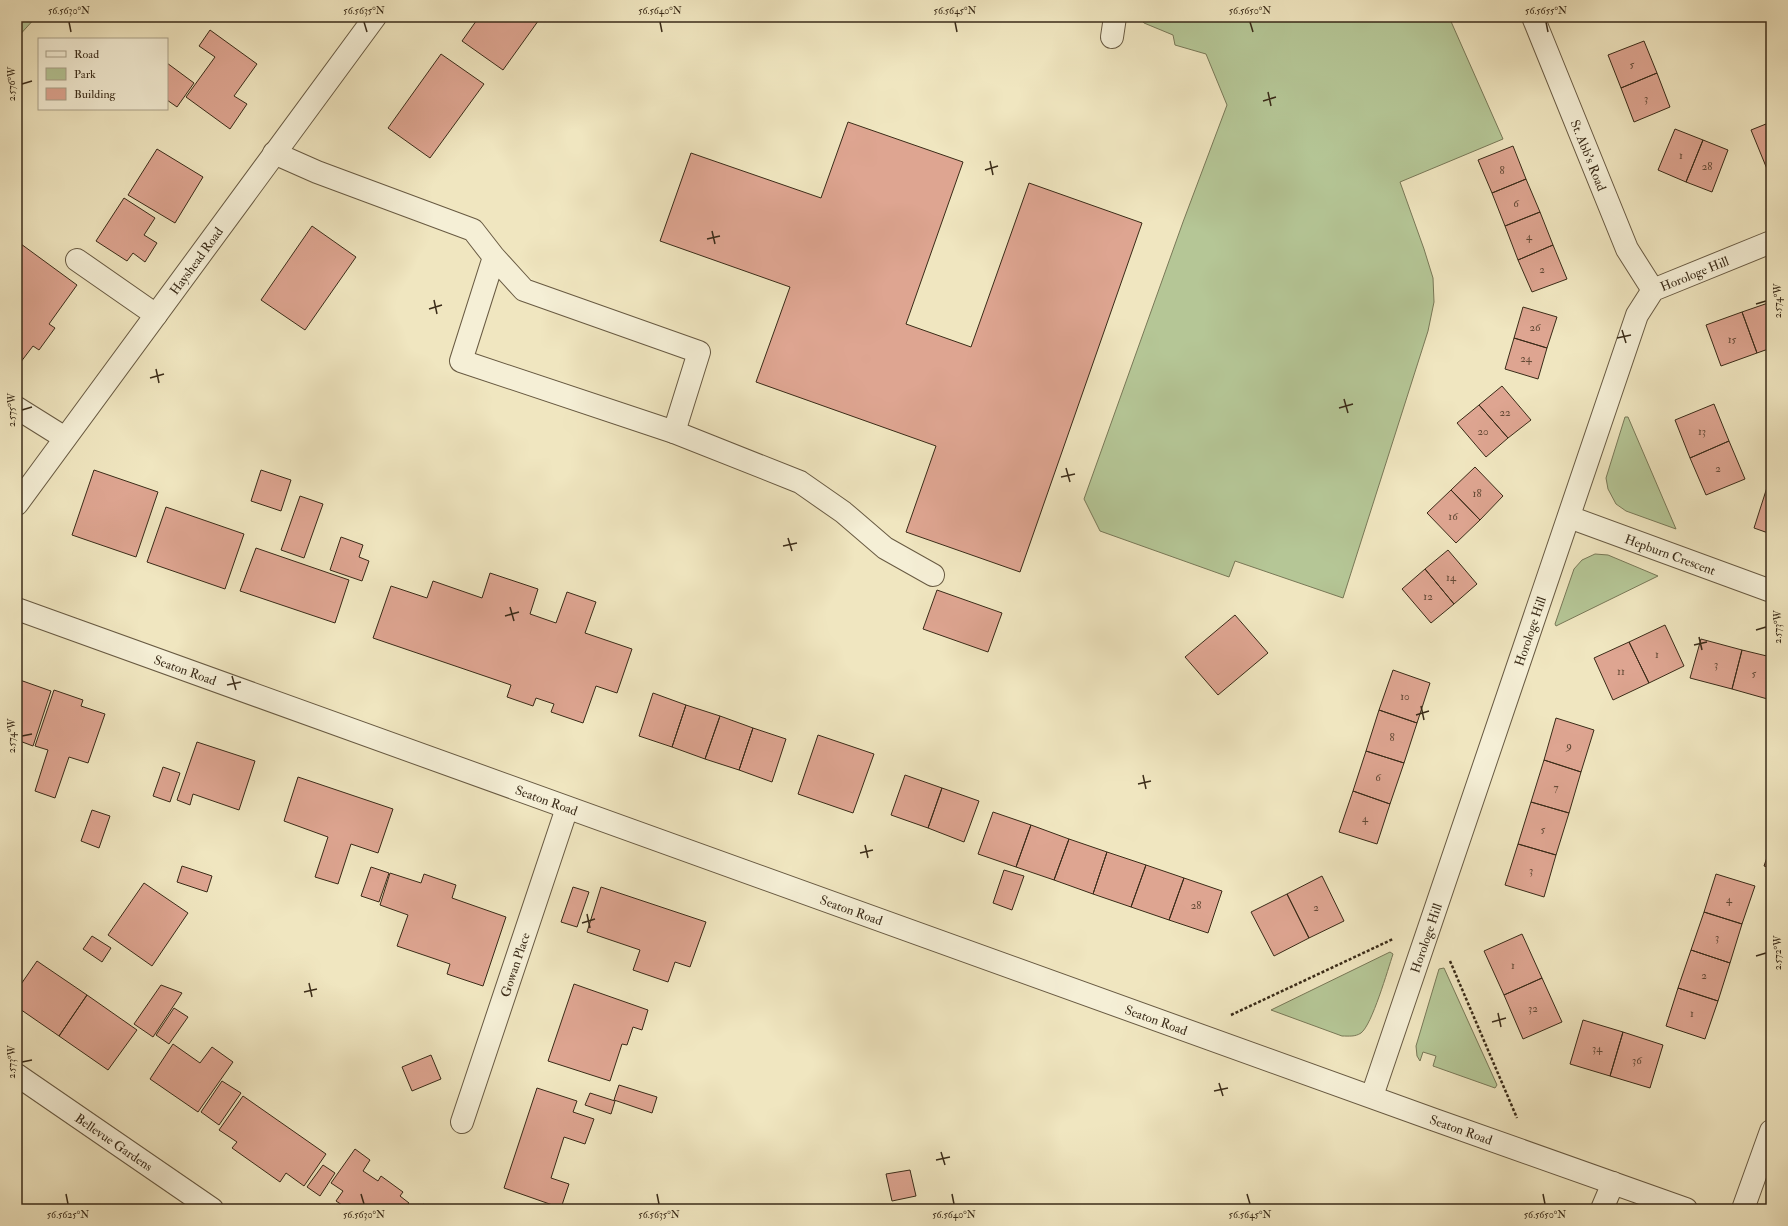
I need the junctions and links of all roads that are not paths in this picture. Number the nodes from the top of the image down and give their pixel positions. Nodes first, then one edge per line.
1 (375, 17) edge
2 (1533, 17) edge
3 (274, 153) junction
4 (1771, 242) edge
5 (494, 257) junction
6 (77, 260) dead end
7 (1653, 290) junction
8 (156, 315) junction
9 (17, 408) edge
10 (674, 432) junction
11 (65, 438) junction
12 (17, 504) edge
13 (1569, 517) junction
14 (933, 575) dead end
15 (1771, 591) edge
16 (17, 609) edge
17 (567, 808) junction
18 (17, 1075) edge
19 (1372, 1096) junction
20 (462, 1122) dead end
21 (1771, 1131) edge
22 (1613, 1183) junction
23 (212, 1209) edge
24 (1602, 1209) edge
25 (1686, 1209) edge
26 (1743, 1209) edge

1 - 3 street, Hayshead Road
2 - 7 street, St. Abb's Road
3 - 5 street
3 - 8 street, Hayshead Road
4 - 7 street, Horologe Hill
5 - 10 street
5 - 10 street
6 - 8 street
7 - 13 street, Horologe Hill
8 - 11 street, Hayshead Road
9 - 11 street
10 - 14 street
11 - 12 street, Hayshead Road
13 - 15 street, Hepburn Crescent
13 - 19 street, Horologe Hill
16 - 17 street, Seaton Road
17 - 19 street, Seaton Road
17 - 20 street, Gowan Place
18 - 23 street, Bellevue Gardens
19 - 22 street, Seaton Road
21 - 26 street
22 - 24 street
22 - 25 street, Seaton Road

